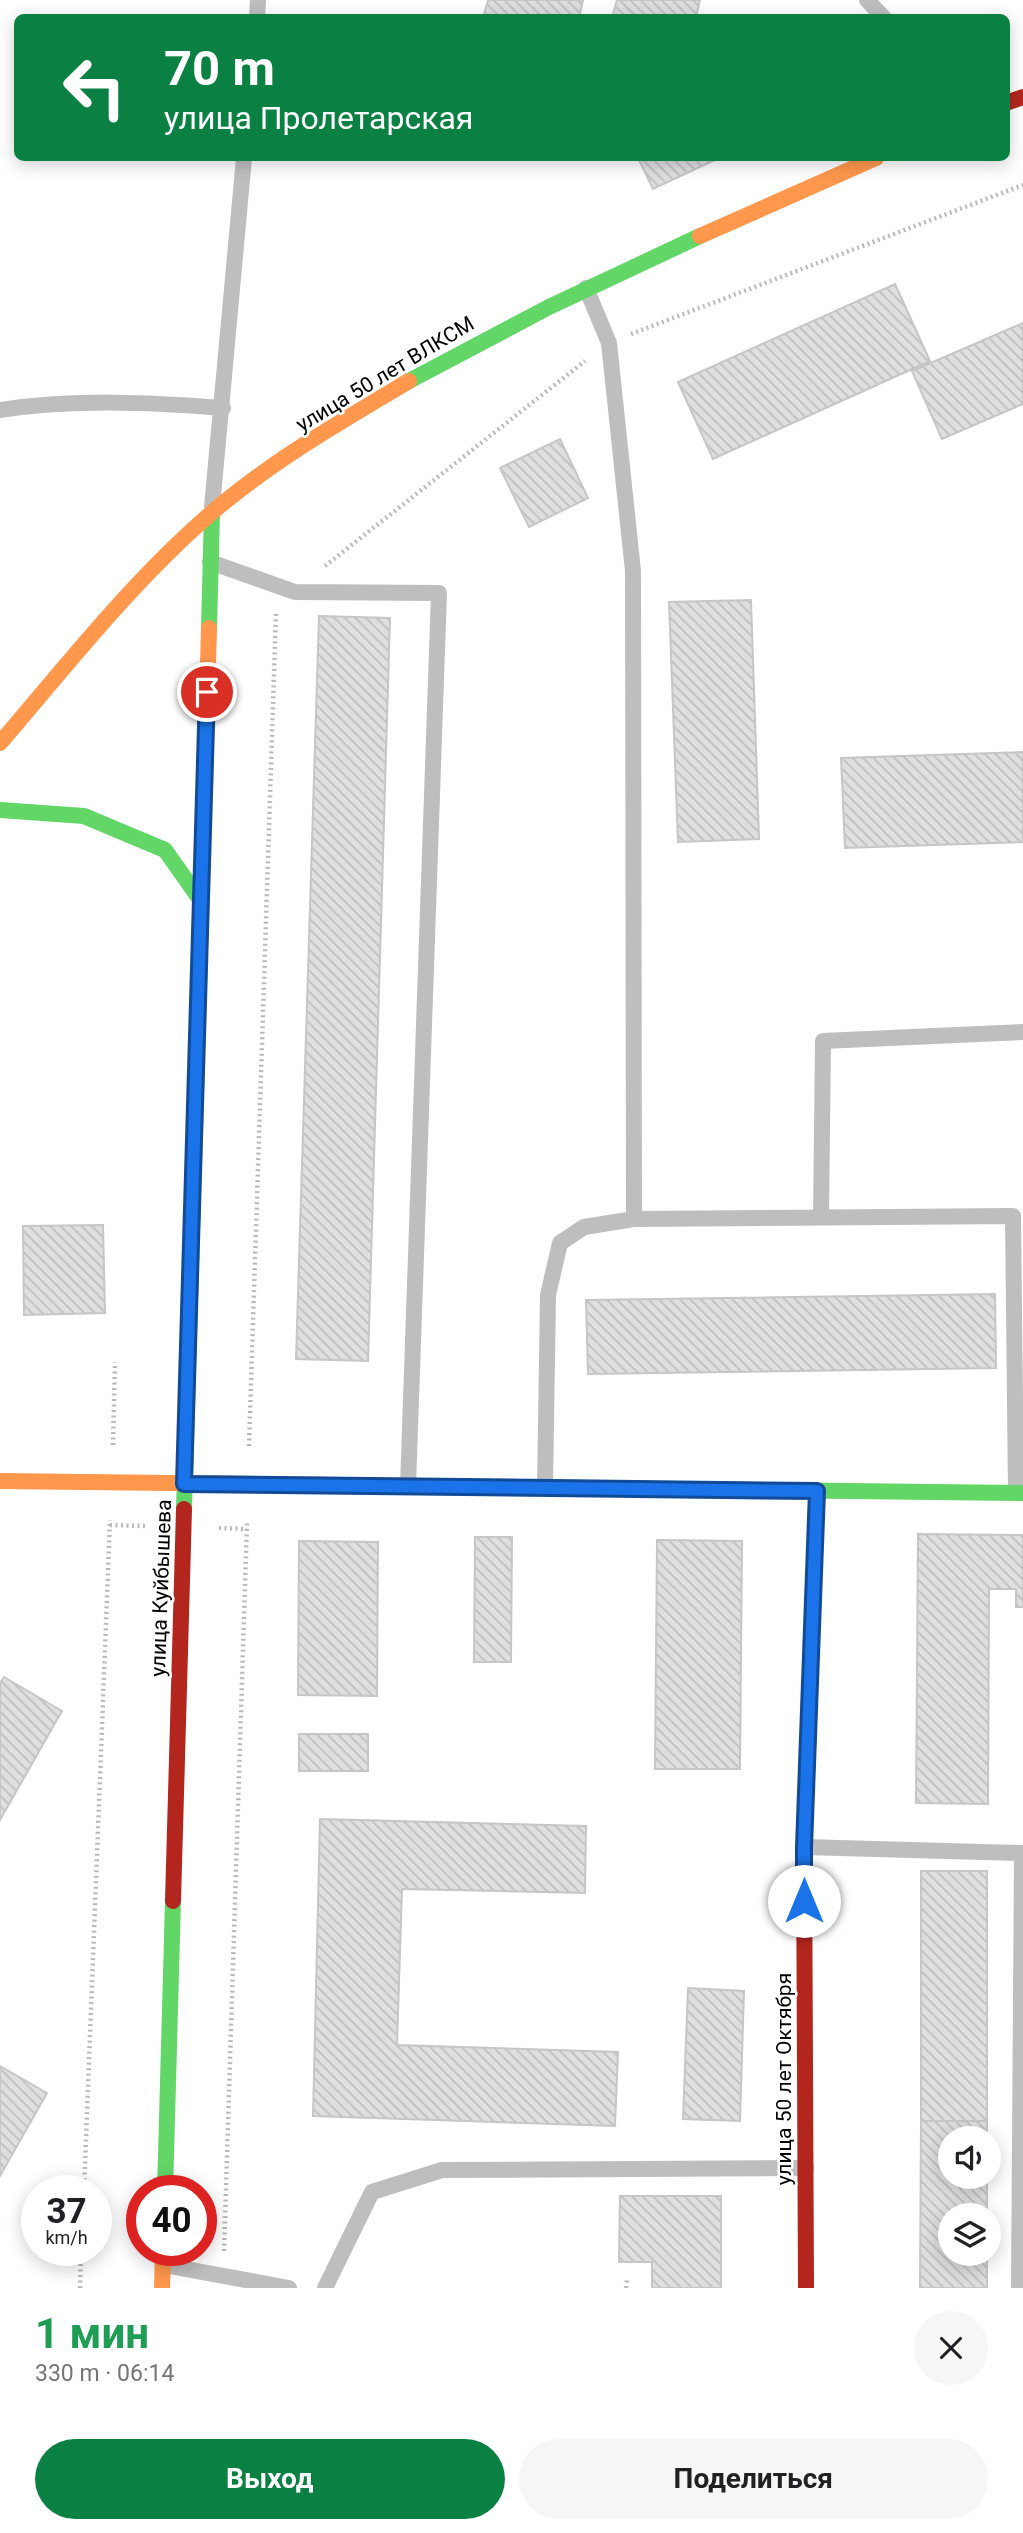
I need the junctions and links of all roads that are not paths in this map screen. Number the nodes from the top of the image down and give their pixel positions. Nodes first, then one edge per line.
1 (867, 0) edge
2 (880, 14) edge
3 (244, 161) edge
4 (869, 161) edge
5 (586, 288) junction
6 (223, 408) junction
7 (0, 410) edge
8 (212, 513) junction
9 (210, 562) junction
10 (0, 744) edge
11 (0, 810) edge
12 (201, 901) junction
13 (1023, 1032) edge
14 (821, 1216) junction
15 (1018, 1216) edge
16 (634, 1219) junction
17 (0, 1481) edge
18 (184, 1484) junction
19 (408, 1486) junction
20 (545, 1488) junction
21 (817, 1491) junction
22 (1020, 1493) edge
23 (804, 1847) junction
24 (806, 2168) junction
25 (165, 2175) edge
26 (163, 2266) edge
27 (188, 2266) edge
28 (162, 2288) edge
29 (289, 2288) edge
30 (325, 2288) edge
31 (806, 2288) edge
32 (1019, 2288) edge

1 - 2 lane
3 - 6 lane
4 - 5 street, улица 50 лет ВЛКСМ
5 - 8 street, улица 50 лет ВЛКСМ
5 - 16 lane
6 - 7 lane
6 - 8 lane
8 - 9 street, улица Куйбышева
8 - 10 street, улица 50 лет ВЛКСМ
9 - 12 street, улица Куйбышева
9 - 19 lane
11 - 12 street
12 - 18 street, улица Куйбышева
13 - 14 lane
14 - 15 lane
14 - 16 lane
15 - 22 lane
16 - 20 lane
17 - 18 street
18 - 19 street
18 - 25 street, улица Куйбышева
19 - 20 street
20 - 21 street
21 - 22 street
21 - 23 street, улица 50 лет Октября
23 - 24 street, улица 50 лет Октября
23 - 32 lane
24 - 30 lane
24 - 31 street, улица 50 лет Октября
26 - 28 street
27 - 29 lane

